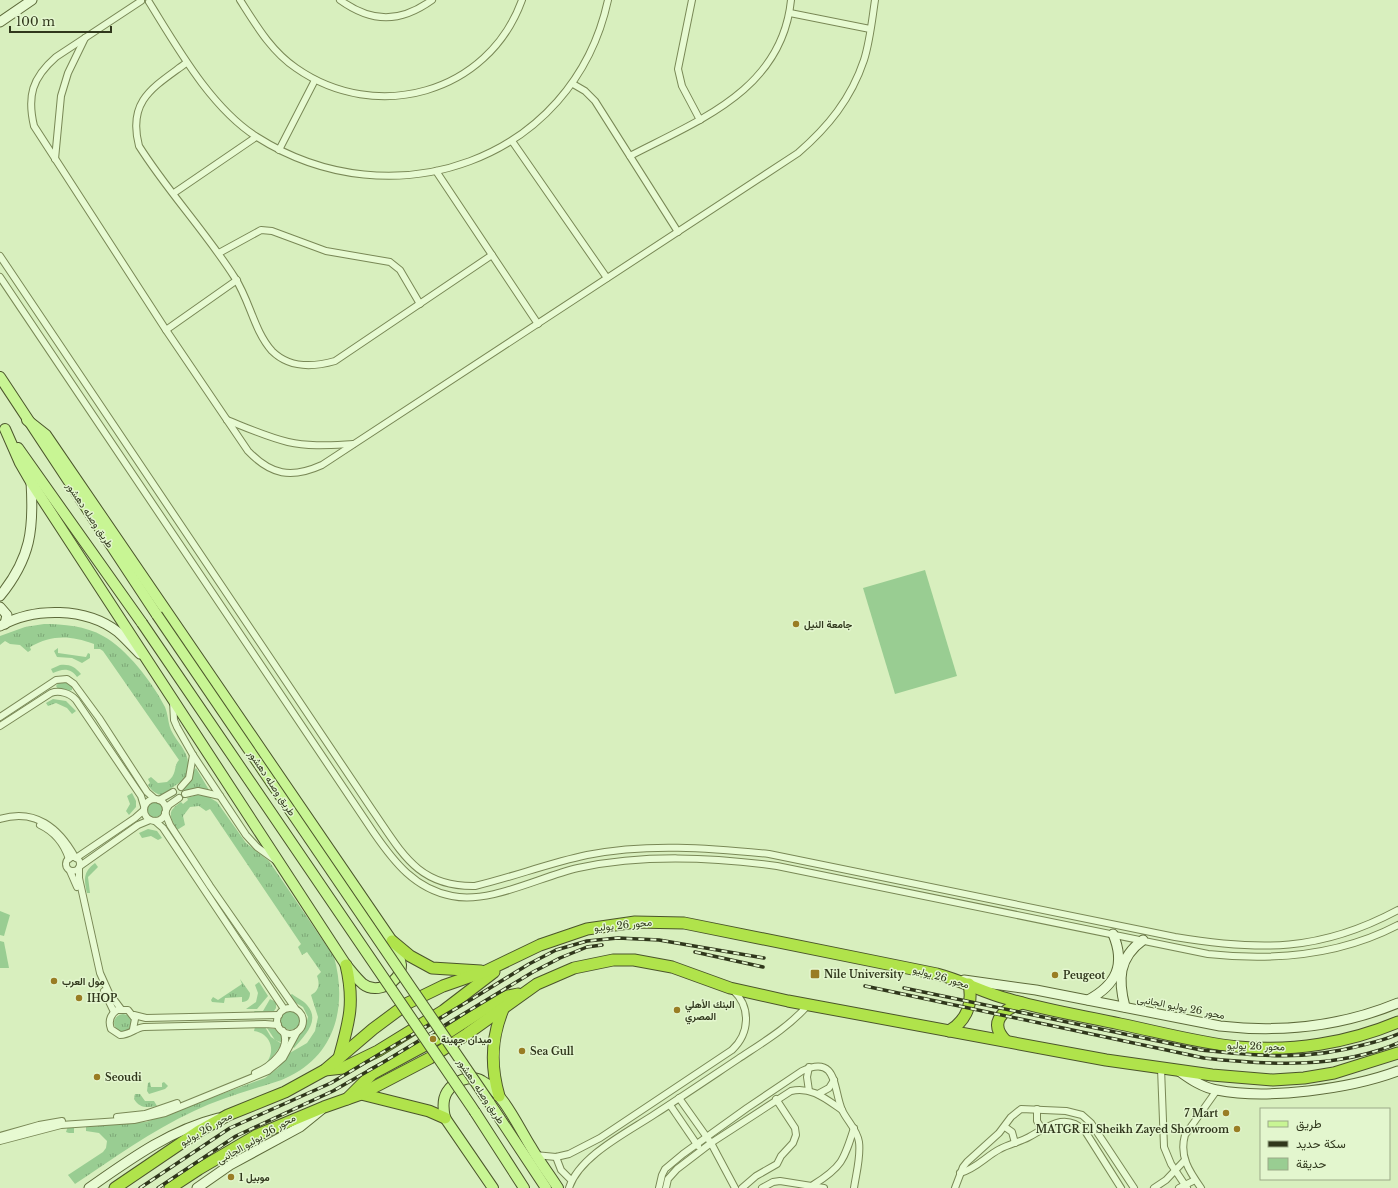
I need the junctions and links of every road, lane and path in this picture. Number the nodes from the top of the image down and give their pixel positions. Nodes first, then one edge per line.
1 (32, 0) edge
2 (240, 0) edge
3 (340, 0) edge
4 (432, 0) edge
5 (522, 0) edge
6 (608, 0) edge
7 (692, 0) edge
8 (791, 0) edge
9 (875, 0) edge
10 (140, 1) edge
11 (150, 1) edge
12 (790, 14) junction
13 (0, 22) edge
14 (870, 29) junction
15 (86, 37) junction
16 (186, 62) junction
17 (315, 80) junction
18 (573, 84) junction
19 (700, 120) junction
20 (256, 137) junction
21 (512, 141) junction
22 (279, 150) junction
23 (630, 156) junction
24 (55, 158) junction
25 (436, 171) junction
26 (174, 193) junction
27 (678, 232) junction
28 (219, 253) junction
29 (492, 255) junction
30 (0, 256) edge
31 (0, 277) edge
32 (607, 278) junction
33 (236, 280) junction
34 (420, 304) junction
35 (538, 324) junction
36 (166, 330) junction
37 (0, 377) edge
38 (27, 420) junction
39 (227, 420) junction
40 (2, 426) edge
41 (354, 444) junction
42 (31, 482) junction
43 (0, 596) edge
44 (0, 607) edge
45 (2, 625) edge
46 (150, 664) junction
47 (50, 682) junction
48 (76, 686) junction
49 (56, 691) junction
50 (70, 695) junction
51 (173, 700) junction
52 (0, 717) edge
53 (0, 726) edge
54 (193, 755) junction
55 (181, 787) dead end
56 (172, 792) dead end
57 (185, 794) dead end
58 (220, 796) junction
59 (179, 798) dead end
60 (157, 799) junction
61 (144, 808) junction
62 (166, 812) junction
63 (0, 819) edge
64 (152, 820) junction
65 (0, 822) edge
66 (73, 858) junction
67 (279, 862) junction
68 (80, 867) junction
69 (70, 871) junction
70 (873, 876) junction
71 (885, 878) junction
72 (871, 886) junction
73 (883, 888) junction
74 (1398, 910) edge
75 (1398, 925) edge
76 (1113, 934) junction
77 (1143, 940) junction
78 (392, 941) junction
79 (509, 960) junction
80 (346, 965) junction
81 (486, 971) junction
82 (958, 980) junction
83 (969, 984) junction
84 (730, 988) junction
85 (522, 994) junction
86 (1088, 1000) junction
87 (1398, 1002) edge
88 (1023, 1003) junction
89 (808, 1005) junction
90 (504, 1007) junction
91 (295, 1008) junction
92 (1125, 1008) junction
93 (121, 1009) junction
94 (284, 1009) junction
95 (114, 1012) junction
96 (134, 1015) junction
97 (279, 1015) junction
98 (1398, 1022) edge
99 (278, 1025) junction
100 (133, 1029) junction
101 (283, 1031) junction
102 (949, 1031) junction
103 (297, 1032) junction
104 (1006, 1041) junction
105 (740, 1042) junction
106 (749, 1052) junction
107 (1398, 1053) edge
108 (338, 1058) junction
109 (809, 1067) junction
110 (1161, 1068) junction
111 (325, 1070) junction
112 (1179, 1071) junction
113 (1398, 1071) edge
114 (834, 1079) junction
115 (1217, 1090) junction
116 (809, 1091) junction
117 (361, 1094) junction
118 (818, 1094) junction
119 (499, 1096) junction
120 (679, 1098) junction
121 (776, 1099) junction
122 (345, 1101) junction
123 (670, 1105) junction
124 (324, 1107) junction
125 (1037, 1109) junction
126 (842, 1110) junction
127 (228, 1115) junction
128 (445, 1118) junction
129 (1005, 1126) junction
130 (854, 1128) junction
131 (1042, 1129) junction
132 (0, 1136) edge
133 (706, 1136) junction
134 (600, 1138) junction
135 (0, 1141) edge
136 (696, 1143) junction
137 (711, 1143) junction
138 (1015, 1143) junction
139 (606, 1146) junction
140 (701, 1150) junction
141 (535, 1155) junction
142 (556, 1157) junction
143 (1184, 1160) junction
144 (1174, 1170) junction
145 (960, 1173) junction
146 (571, 1180) junction
147 (1195, 1180) junction
148 (813, 1185) junction
149 (1186, 1187) edge
150 (89, 1188) edge
151 (115, 1188) edge
152 (170, 1188) edge
153 (197, 1188) edge
154 (493, 1188) edge
155 (524, 1188) edge
156 (546, 1188) edge
157 (558, 1188) edge
158 (569, 1188) edge
159 (659, 1188) edge
160 (666, 1188) edge
161 (735, 1188) edge
162 (742, 1188) edge
163 (762, 1188) edge
164 (824, 1188) edge
165 (854, 1188) edge
166 (955, 1188) edge
167 (1121, 1188) edge
168 (1134, 1188) edge
169 (1154, 1188) edge
170 (1179, 1188) edge
171 (1200, 1188) edge

1 - 13 main road
2 - 17 street
3 - 4 street
5 - 17 street
6 - 18 street
7 - 19 street
8 - 12 street
9 - 14 street
10 - 11 street
10 - 15 street
11 - 16 street
12 - 14 street
12 - 19 street
14 - 27 street
15 - 24 street
15 - 24 street
16 - 20 street
16 - 26 street
17 - 22 street
18 - 21 street
18 - 23 street
19 - 23 street
20 - 22 street
20 - 26 street
21 - 25 street
21 - 32 street
22 - 25 street
23 - 27 street
24 - 36 street
25 - 29 street
26 - 28 street
27 - 32 street
28 - 33 street
28 - 34 street
29 - 34 street
29 - 35 street
30 - 70 street
31 - 72 street
32 - 35 street
33 - 34 street
33 - 36 street
35 - 41 street
36 - 39 street
37 - 38 main road, طريق وصله دهشور
38 - 78 main road
38 - 156 main road, طريق وصله دهشور, bridge
39 - 41 street
39 - 41 street
40 - 42 main road
40 - 155 main road, طريق وصله دهشور, bridge
42 - 43 main road
42 - 46 main road
44 - 45 main road
45 - 46 main road
46 - 51 main road
47 - 48 street
47 - 49 street
47 - 52 street
48 - 50 street
48 - 60 street
49 - 50 street
49 - 53 street
50 - 61 street
51 - 54 street
51 - 67 main road
54 - 55 street
54 - 58 street
56 - 60 street
57 - 58 street
58 - 67 street
59 - 62 street
60 - 61 street
60 - 62 street
61 - 64 street
61 - 66 street
62 - 64 street
62 - 91 street
63 - 66 street
64 - 68 street
64 - 94 street
65 - 66 street
66 - 68 street
66 - 69 street
67 - 80 main road
68 - 69 street
68 - 93 street
69 - 95 street
70 - 71 street
70 - 72 street
71 - 73 street
71 - 74 street
72 - 73 street
73 - 76 street
75 - 77 street
76 - 77 street
76 - 86 main road
77 - 92 main road
78 - 80 main road
78 - 81 highway
79 - 81 highway, محور 26 يوليو
79 - 82 highway, محور 26 يوليو
79 - 111 highway, محور 26 يوليو
80 - 108 highway
81 - 108 highway, محور 26 يوليو
82 - 83 highway, محور 26 يوليو
82 - 86 main road, محور 26 يوليو الجانبى
83 - 88 highway, محور 26 يوليو
83 - 102 highway
84 - 85 highway
84 - 89 highway
84 - 105 street
85 - 90 highway
85 - 122 highway
86 - 92 main road, محور 26 يوليو الجانبى
87 - 92 main road, محور 26 يوليو الجانبى
88 - 98 highway, محور 26 يوليو
88 - 104 highway
89 - 102 highway
89 - 106 street
90 - 117 highway
90 - 119 highway
91 - 94 street
91 - 103 street
93 - 95 street
93 - 96 street
94 - 97 street
95 - 100 street
96 - 97 street
96 - 100 street
97 - 99 street
99 - 100 street
99 - 101 street
101 - 103 street
101 - 132 street
102 - 104 highway
103 - 135 street
104 - 110 highway
105 - 106 street
105 - 134 street
106 - 120 street
107 - 112 highway
108 - 111 highway, محور 26 يوليو
109 - 114 street
109 - 116 street
109 - 133 street
110 - 112 highway
110 - 144 street
111 - 127 highway, محور 26 يوليو
112 - 115 main road
113 - 115 main road
114 - 118 street
114 - 126 street
115 - 143 street
116 - 118 street
116 - 121 street
117 - 122 highway
117 - 128 highway
118 - 126 street
119 - 128 main road
119 - 141 main road
120 - 123 street
120 - 133 street
121 - 137 street
121 - 162 street
122 - 124 highway
123 - 136 street
123 - 139 street
124 - 152 highway
124 - 153 main road, محور 26 يوليو الجانبى
125 - 129 street
125 - 131 street
125 - 168 street
126 - 130 street
127 - 150 main road
127 - 151 highway, محور 26 يوليو
128 - 154 main road
129 - 138 street
129 - 145 street
130 - 148 street
130 - 165 street
131 - 138 street
131 - 167 street
133 - 136 street
133 - 137 street
134 - 139 street
134 - 142 street
136 - 140 street
136 - 159 street
137 - 140 street
137 - 161 street
138 - 145 street
139 - 146 street
140 - 160 street
141 - 142 street
141 - 157 main road
142 - 146 street
143 - 144 street
143 - 147 street
144 - 149 street
144 - 169 street
145 - 166 street
146 - 158 street
147 - 149 street
147 - 171 street
148 - 163 street
148 - 164 street
149 - 170 street

